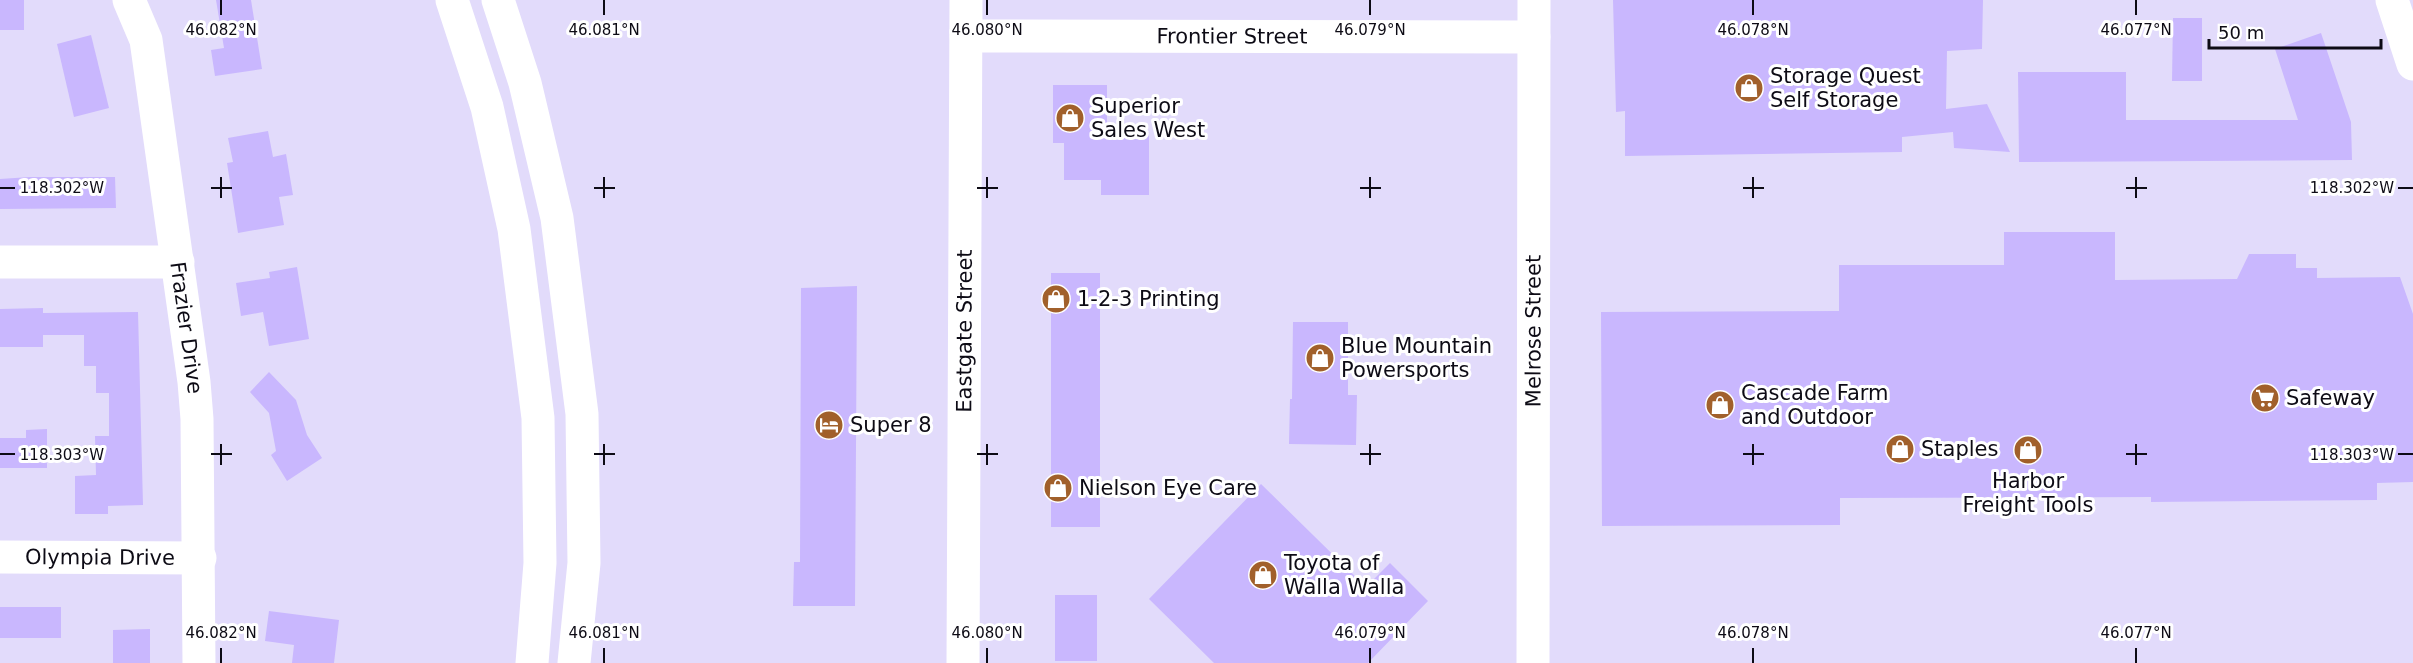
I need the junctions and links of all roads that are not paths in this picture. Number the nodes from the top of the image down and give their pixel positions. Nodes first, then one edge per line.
1 (129, 0) edge
2 (452, 0) edge
3 (498, 0) edge
4 (966, 0) edge
5 (1534, 0) edge
6 (2392, 0) edge
7 (966, 36) junction
8 (1534, 37) junction
9 (2413, 64) edge
10 (0, 262) edge
11 (178, 262) junction
12 (0, 557) edge
13 (200, 558) junction
14 (200, 663) edge
15 (532, 663) edge
16 (574, 663) edge
17 (963, 663) edge
18 (1533, 663) edge

1 - 11 main road, Frazier Drive
2 - 15 main road
3 - 16 main road
4 - 7 main road, Eastgate Street
5 - 8 main road, Melrose Street
6 - 9 main road
7 - 8 main road, Frontier Street
7 - 17 main road, Eastgate Street
8 - 18 main road, Melrose Street
10 - 11 main road
11 - 13 main road, Frazier Drive
12 - 13 main road, Olympia Drive
13 - 14 main road, Frazier Drive

